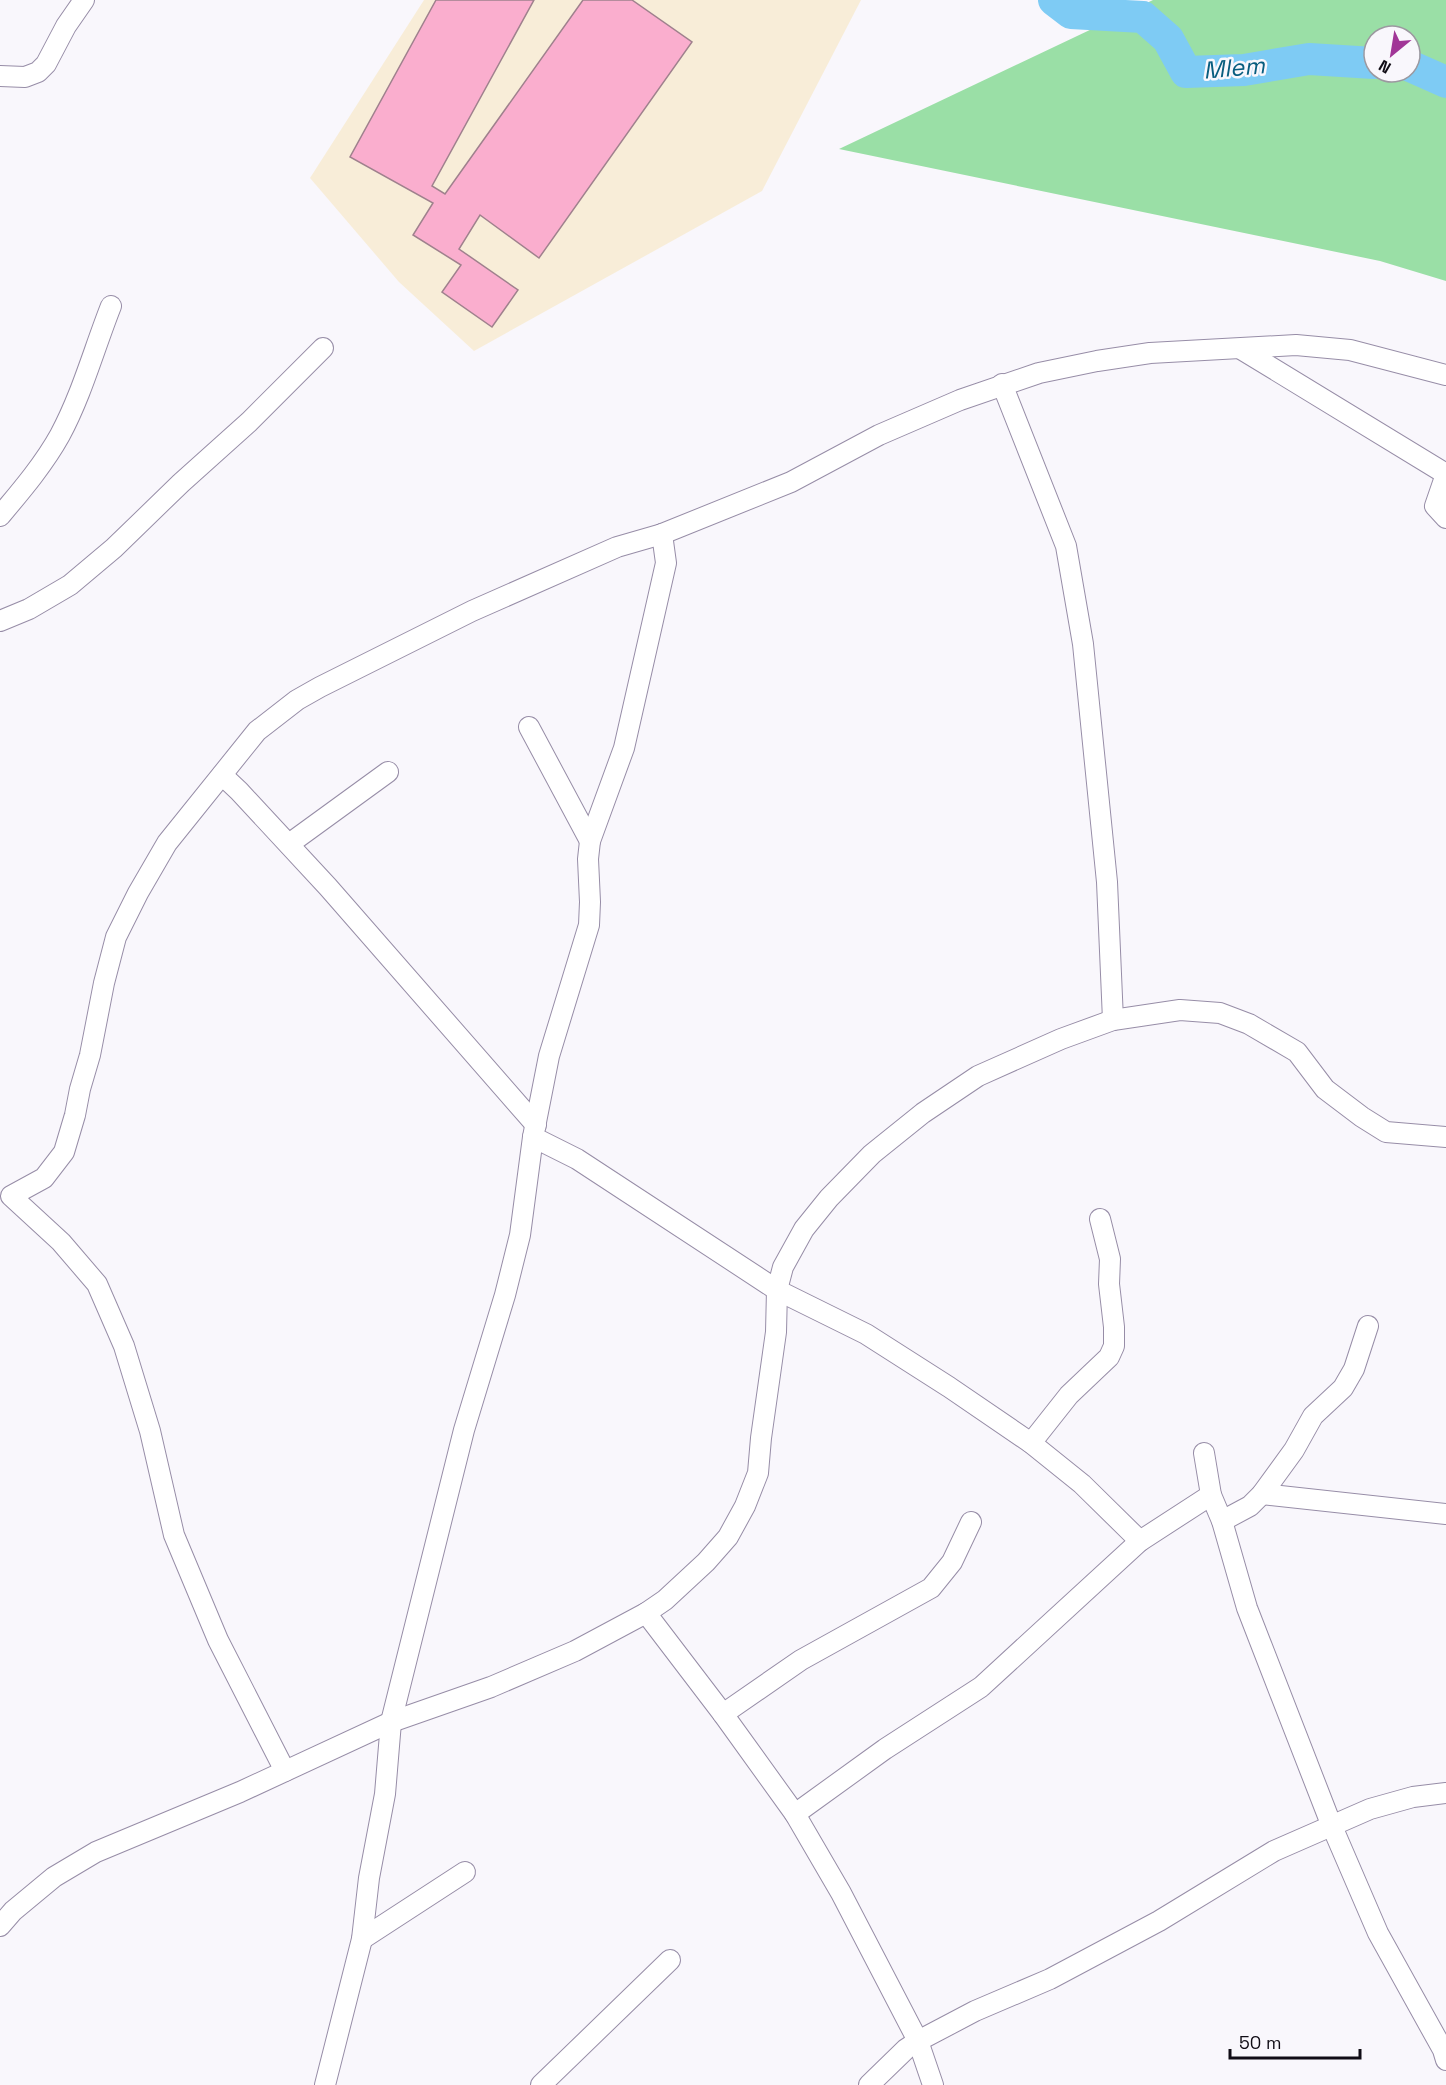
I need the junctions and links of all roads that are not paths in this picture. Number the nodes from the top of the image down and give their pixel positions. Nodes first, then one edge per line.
1 (84, 0) edge
2 (0, 76) edge
3 (111, 306) dead end
4 (323, 348) dead end
5 (1240, 349) junction
6 (1446, 375) edge
7 (1002, 384) junction
8 (1446, 474) edge
9 (0, 516) edge
10 (1446, 518) edge
11 (662, 534) junction
12 (0, 621) edge
13 (529, 727) dead end
14 (388, 772) dead end
15 (222, 775) junction
16 (590, 841) junction
17 (289, 844) junction
18 (1113, 1020) junction
19 (535, 1131) junction
20 (1446, 1137) edge
21 (4, 1194) edge
22 (1100, 1218) dead end
23 (777, 1290) junction
24 (1368, 1326) dead end
25 (1030, 1443) junction
26 (1204, 1453) dead end
27 (1262, 1494) junction
28 (1210, 1495) junction
29 (1446, 1514) edge
30 (1222, 1521) junction
31 (971, 1522) dead end
32 (1140, 1541) junction
33 (646, 1614) junction
34 (723, 1714) junction
35 (391, 1722) junction
36 (285, 1771) junction
37 (1446, 1793) edge
38 (795, 1814) junction
39 (1330, 1824) junction
40 (465, 1872) dead end
41 (0, 1926) edge
42 (362, 1939) junction
43 (670, 1960) dead end
44 (918, 2041) junction
45 (1446, 2060) edge
46 (325, 2085) edge
47 (541, 2085) edge
48 (869, 2085) edge
49 (933, 2085) edge

1 - 2 street
3 - 9 street
4 - 12 street
5 - 6 street
5 - 7 street
5 - 8 street
7 - 11 street
7 - 18 street
8 - 10 street
11 - 15 street
11 - 16 street
13 - 16 street
14 - 17 street
15 - 17 street
15 - 21 street
16 - 19 street
17 - 19 street
18 - 20 street
18 - 23 street
19 - 23 street
19 - 35 street
21 - 36 street
22 - 25 street
23 - 25 street
23 - 33 street
24 - 27 street
25 - 32 street
26 - 28 street
27 - 29 street
27 - 30 street
28 - 30 street
28 - 32 street
30 - 39 street
31 - 34 street
32 - 38 street
33 - 34 street
33 - 35 street
34 - 38 street
35 - 36 street
35 - 42 street
36 - 41 street
37 - 39 street
38 - 44 street
39 - 44 street
39 - 45 street
40 - 42 street
42 - 46 street
43 - 47 street
44 - 48 street
44 - 49 street

